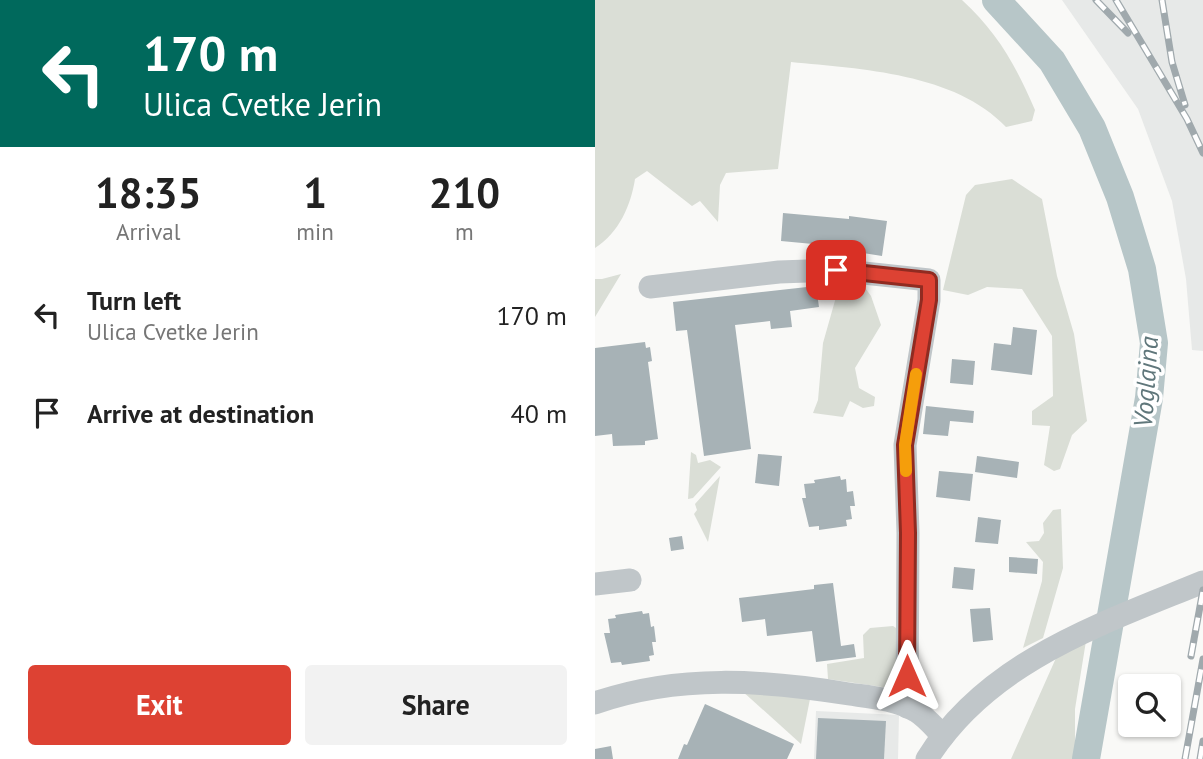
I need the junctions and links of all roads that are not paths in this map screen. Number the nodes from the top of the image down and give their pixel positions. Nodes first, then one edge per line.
1 (650, 287) dead end
2 (630, 580) dead end
3 (1203, 582) edge
4 (595, 584) edge
5 (595, 703) edge
6 (907, 708) junction
7 (943, 736) junction
8 (927, 759) edge

1 - 6 street
2 - 4 street
3 - 7 street
5 - 6 street
6 - 7 street
7 - 8 street

